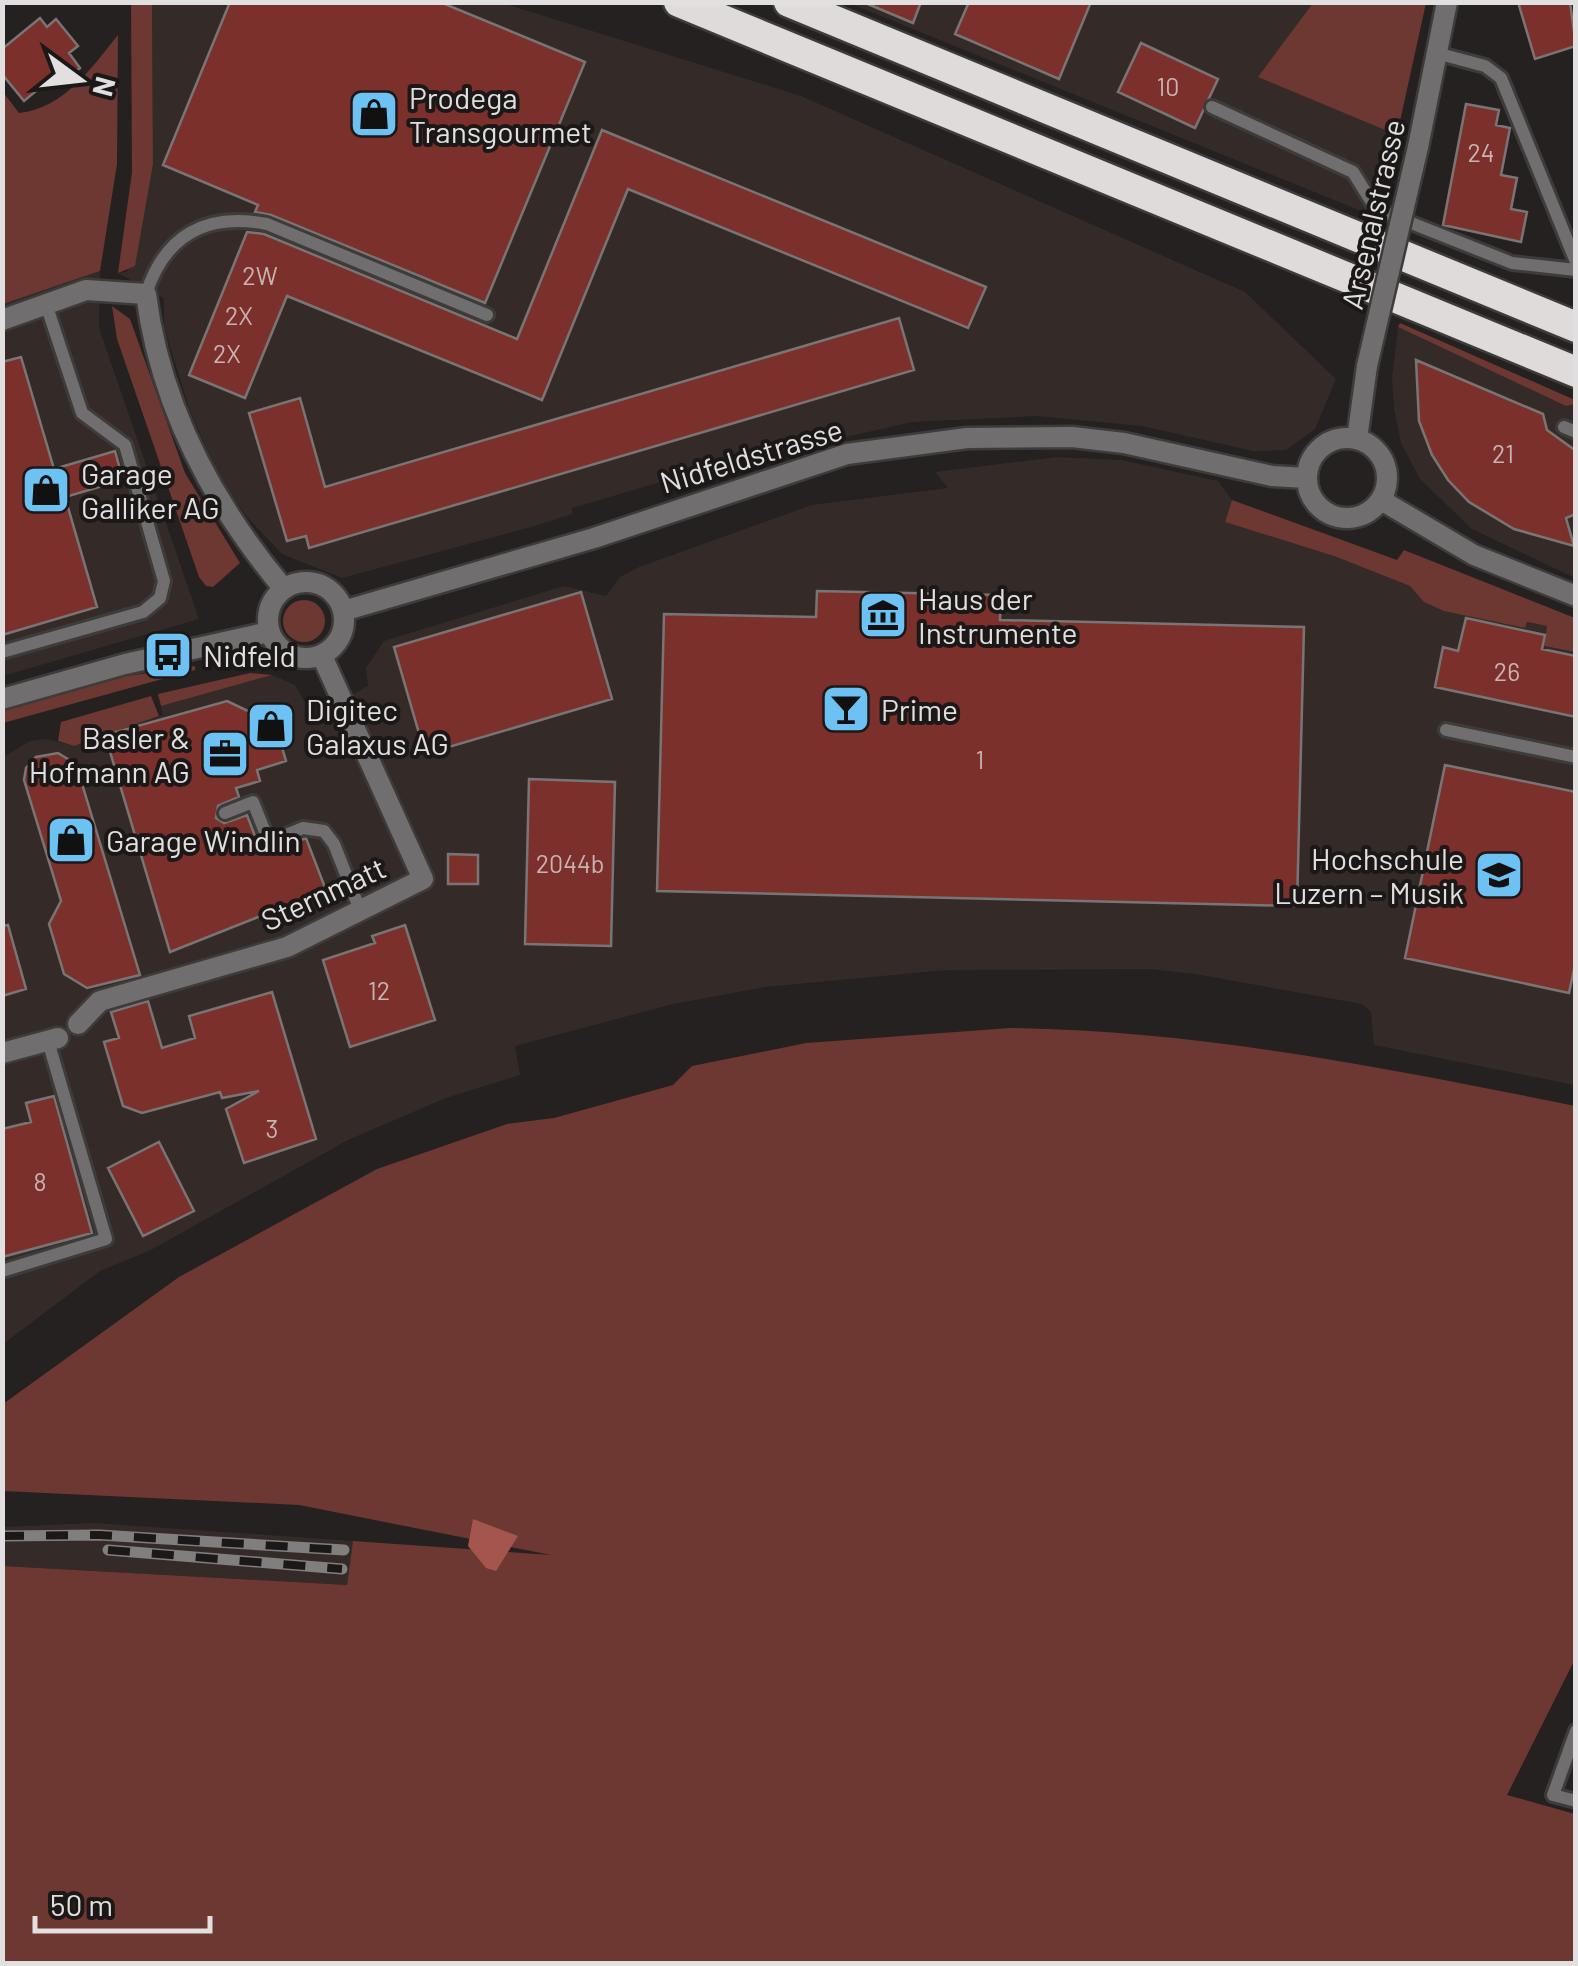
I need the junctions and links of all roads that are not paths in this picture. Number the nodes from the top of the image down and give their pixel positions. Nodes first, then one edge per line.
1 (679, 2) edge
2 (788, 2) edge
3 (1447, 2) edge
4 (1440, 54) junction
5 (1212, 107) dead end
6 (1576, 262) edge
7 (1576, 270) edge
8 (146, 294) junction
9 (46, 304) junction
10 (487, 315) dead end
11 (2, 320) edge
12 (1575, 327) edge
13 (1576, 372) edge
14 (1356, 439) junction
15 (1306, 478) junction
16 (1381, 500) junction
17 (284, 589) junction
18 (1576, 596) edge
19 (343, 611) junction
20 (269, 632) junction
21 (2, 652) edge
22 (322, 656) junction
23 (2, 699) edge
24 (1446, 730) dead end
25 (1576, 757) edge
26 (225, 813) dead end
27 (360, 910) junction
28 (78, 1024) dead end
29 (53, 1040) joint
30 (2, 1053) edge
31 (2, 1272) edge
32 (1576, 1731) edge
33 (1576, 1801) edge

1 - 13 highway
2 - 12 highway
3 - 4 street, Arsenalstrasse
4 - 6 lane
4 - 14 street, Arsenalstrasse, bridge
5 - 7 lane
8 - 9 street
8 - 10 lane
8 - 17 street
9 - 11 street
9 - 21 lane
14 - 15 street
14 - 16 street
15 - 16 street
15 - 19 street, Nidfeldstrasse
16 - 18 street
17 - 19 street
17 - 20 street
19 - 22 street
20 - 22 street
20 - 23 street
22 - 27 street, Sternmatt
24 - 25 lane
26 - 27 lane
27 - 28 street, Sternmatt
29 - 30 street
29 - 31 lane
32 - 33 lane

